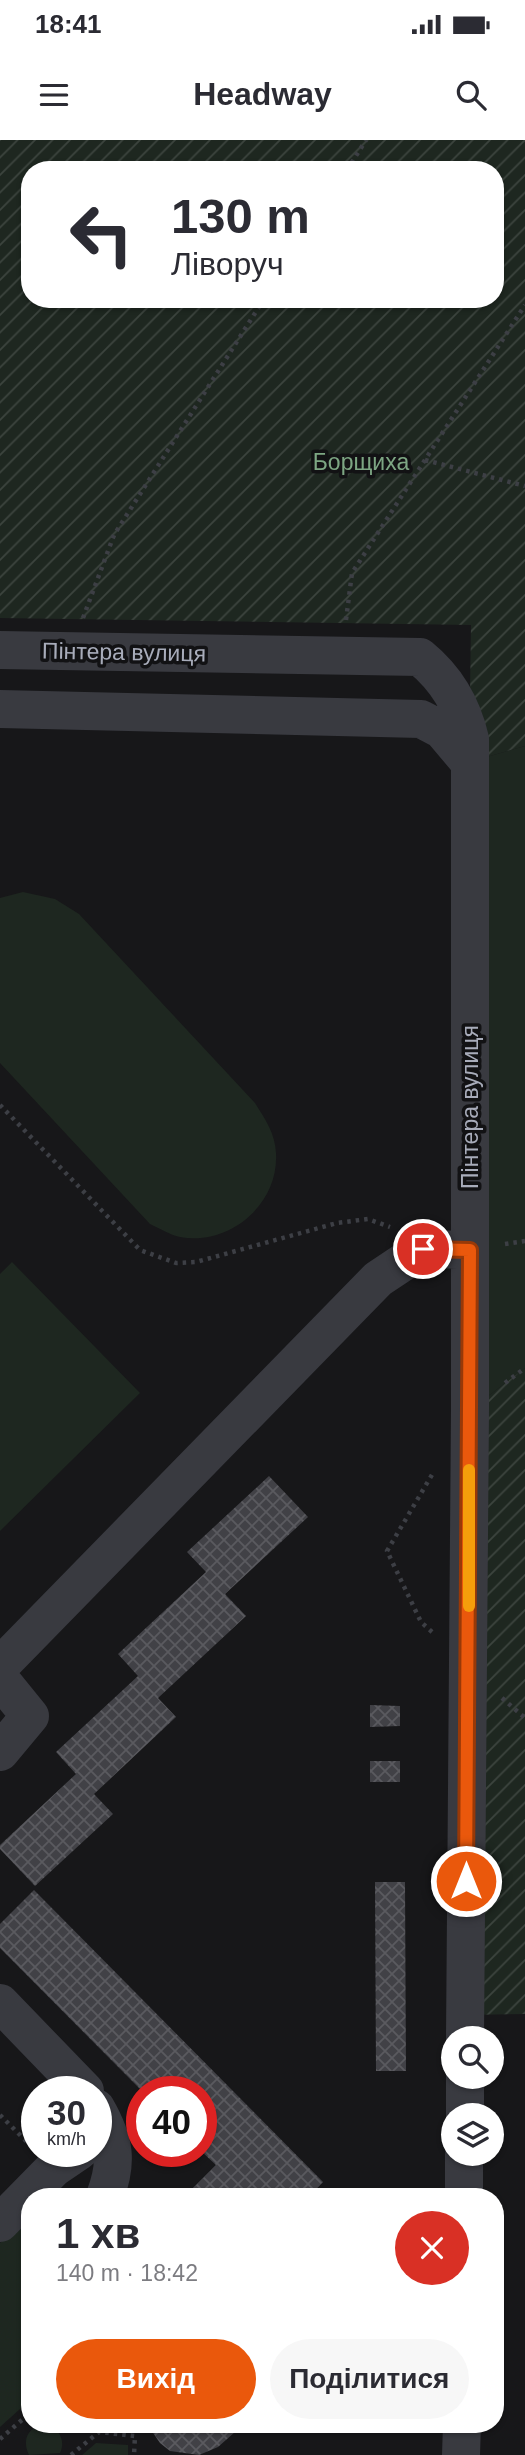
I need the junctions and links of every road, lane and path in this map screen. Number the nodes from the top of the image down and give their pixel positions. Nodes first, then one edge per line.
1 (366, 140) edge
2 (353, 161) edge
3 (525, 305) edge
4 (258, 308) edge
5 (425, 460) junction
6 (525, 486) edge
7 (0, 650) edge
8 (70, 651) junction
9 (342, 656) junction
10 (0, 709) edge
11 (469, 762) junction
12 (0, 1105) edge
13 (423, 1249) junction
14 (470, 1250) junction
15 (0, 1665) edge
16 (0, 1679) edge
17 (0, 1752) edge
18 (0, 2003) edge
19 (465, 2026) edge
20 (71, 2076) edge
21 (112, 2154) edge
22 (464, 2166) edge
23 (55, 2167) edge
24 (34, 2188) edge
25 (107, 2188) edge
26 (464, 2188) edge
27 (21, 2202) edge
28 (0, 2223) edge
29 (21, 2421) edge
30 (98, 2433) edge
31 (108, 2433) edge
32 (462, 2433) edge
33 (0, 2439) edge
34 (71, 2455) edge
35 (134, 2455) edge
36 (461, 2455) edge

1 - 2 path
3 - 5 path
4 - 8 path
5 - 6 path
5 - 9 path
7 - 8 street, Пінтера вулиця
8 - 9 street, Пінтера вулиця
9 - 11 street, Пінтера вулиця
10 - 11 street
11 - 14 street, Пінтера вулиця
12 - 13 path
13 - 14 street
13 - 15 street
14 - 19 street, Пінтера вулиця
16 - 17 street
18 - 20 street
21 - 25 street
22 - 26 street
23 - 24 street
27 - 28 street
29 - 33 path
30 - 34 path
31 - 35 path
32 - 36 street

